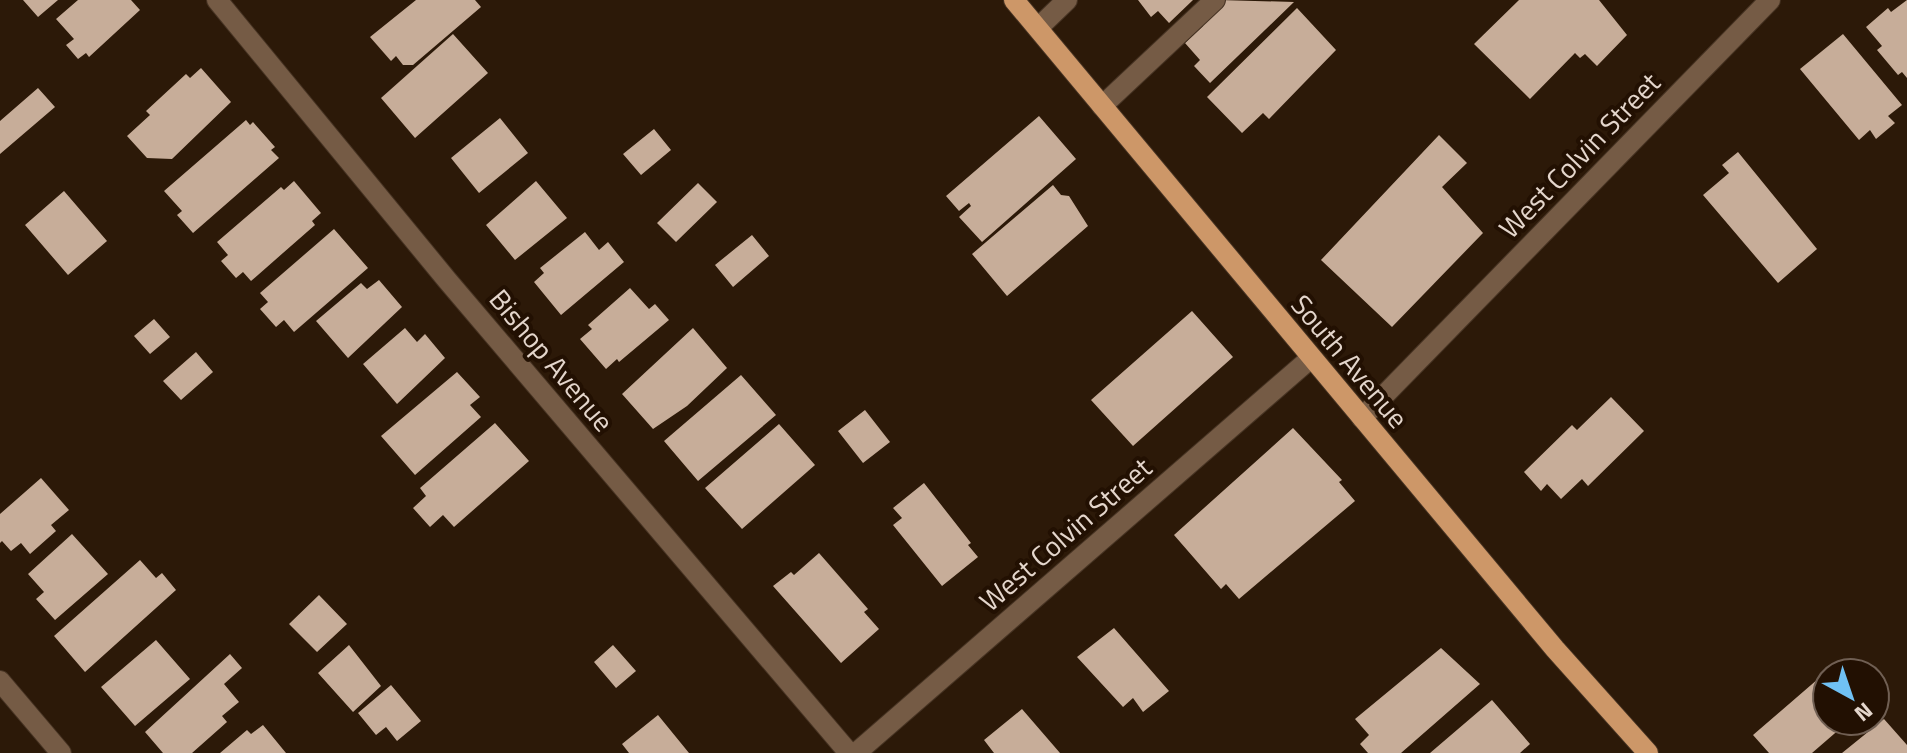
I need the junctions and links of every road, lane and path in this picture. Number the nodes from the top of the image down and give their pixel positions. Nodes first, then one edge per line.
1 (217, 0) edge
2 (1014, 0) edge
3 (1067, 0) edge
4 (1215, 0) edge
5 (1770, 0) edge
6 (1038, 28) junction
7 (1102, 106) junction
8 (1311, 358) junction
9 (1362, 418) junction
10 (0, 681) edge
11 (61, 753) edge
12 (849, 753) edge
13 (856, 753) edge
14 (1648, 753) edge

1 - 12 street, Bishop Avenue
2 - 6 main road, South Avenue
3 - 6 street
4 - 7 street
5 - 9 street, West Colvin Street
6 - 7 main road, South Avenue
7 - 8 main road, South Avenue
8 - 9 main road, South Avenue
8 - 13 street, West Colvin Street
9 - 14 main road, South Avenue
10 - 11 street

